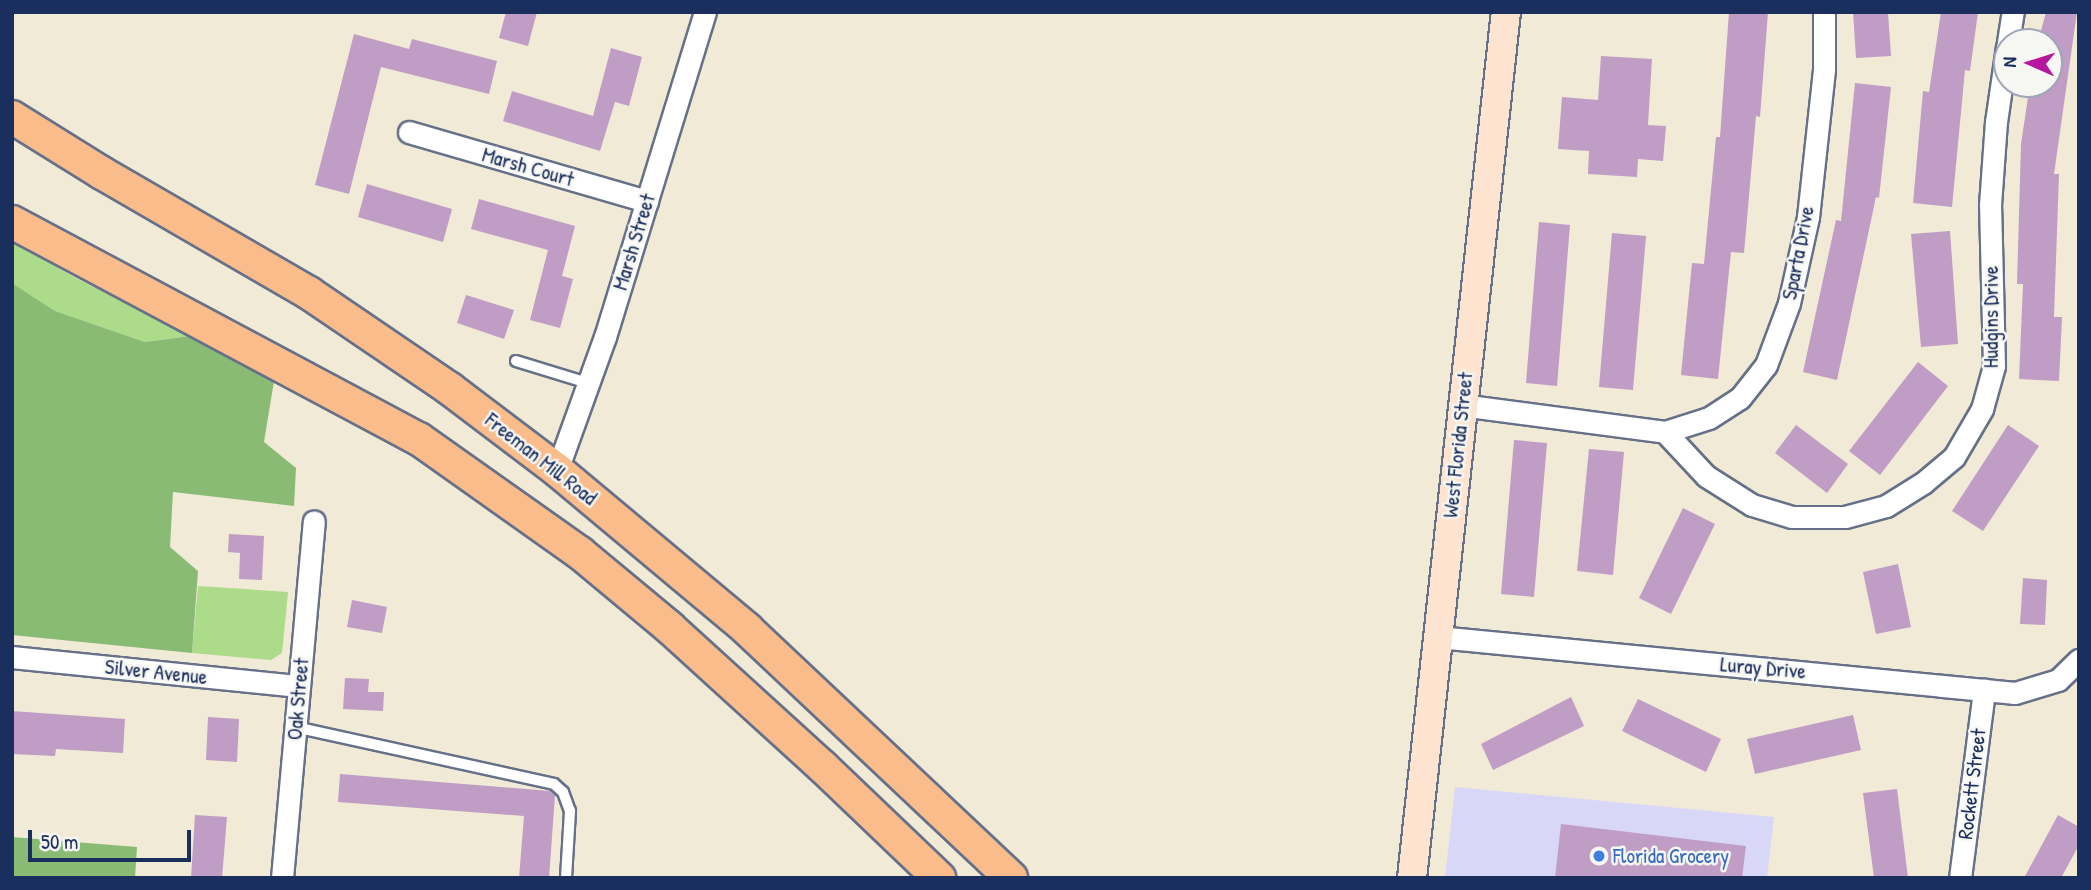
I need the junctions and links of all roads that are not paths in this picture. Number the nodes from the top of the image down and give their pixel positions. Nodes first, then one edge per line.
1 (705, 12) edge
2 (1506, 12) edge
3 (1824, 12) edge
4 (2000, 98) edge
5 (12, 117) edge
6 (409, 132) dead end
7 (647, 201) junction
8 (12, 222) edge
9 (516, 361) dead end
10 (588, 383) junction
11 (1461, 405) junction
12 (1665, 432) junction
13 (557, 470) junction
14 (314, 521) dead end
15 (1438, 637) junction
16 (12, 657) edge
17 (2079, 660) edge
18 (299, 686) junction
19 (1984, 690) junction
20 (295, 727) junction
21 (282, 878) edge
22 (566, 878) edge
23 (939, 878) edge
24 (1012, 878) edge
25 (1412, 878) edge
26 (1960, 878) edge

1 - 7 street, Marsh Street
2 - 11 main road, West Florida Street
3 - 12 street, Sparta Drive
4 - 12 street, Hudgins Drive
5 - 13 main road, Freeman Mill Road
6 - 7 street, Marsh Court
7 - 10 street, Marsh Street
8 - 23 main road
9 - 10 lane
10 - 13 street, Marsh Street
11 - 12 street
11 - 15 main road, West Florida Street
13 - 24 main road, Freeman Mill Road
14 - 18 street, Oak Street
15 - 19 street, Luray Drive
15 - 25 main road, West Florida Street
16 - 18 street, Silver Avenue
17 - 19 street, Luray Drive
18 - 20 street, Oak Street
19 - 26 street, Rockett Street
20 - 21 street, Oak Street
20 - 22 lane

